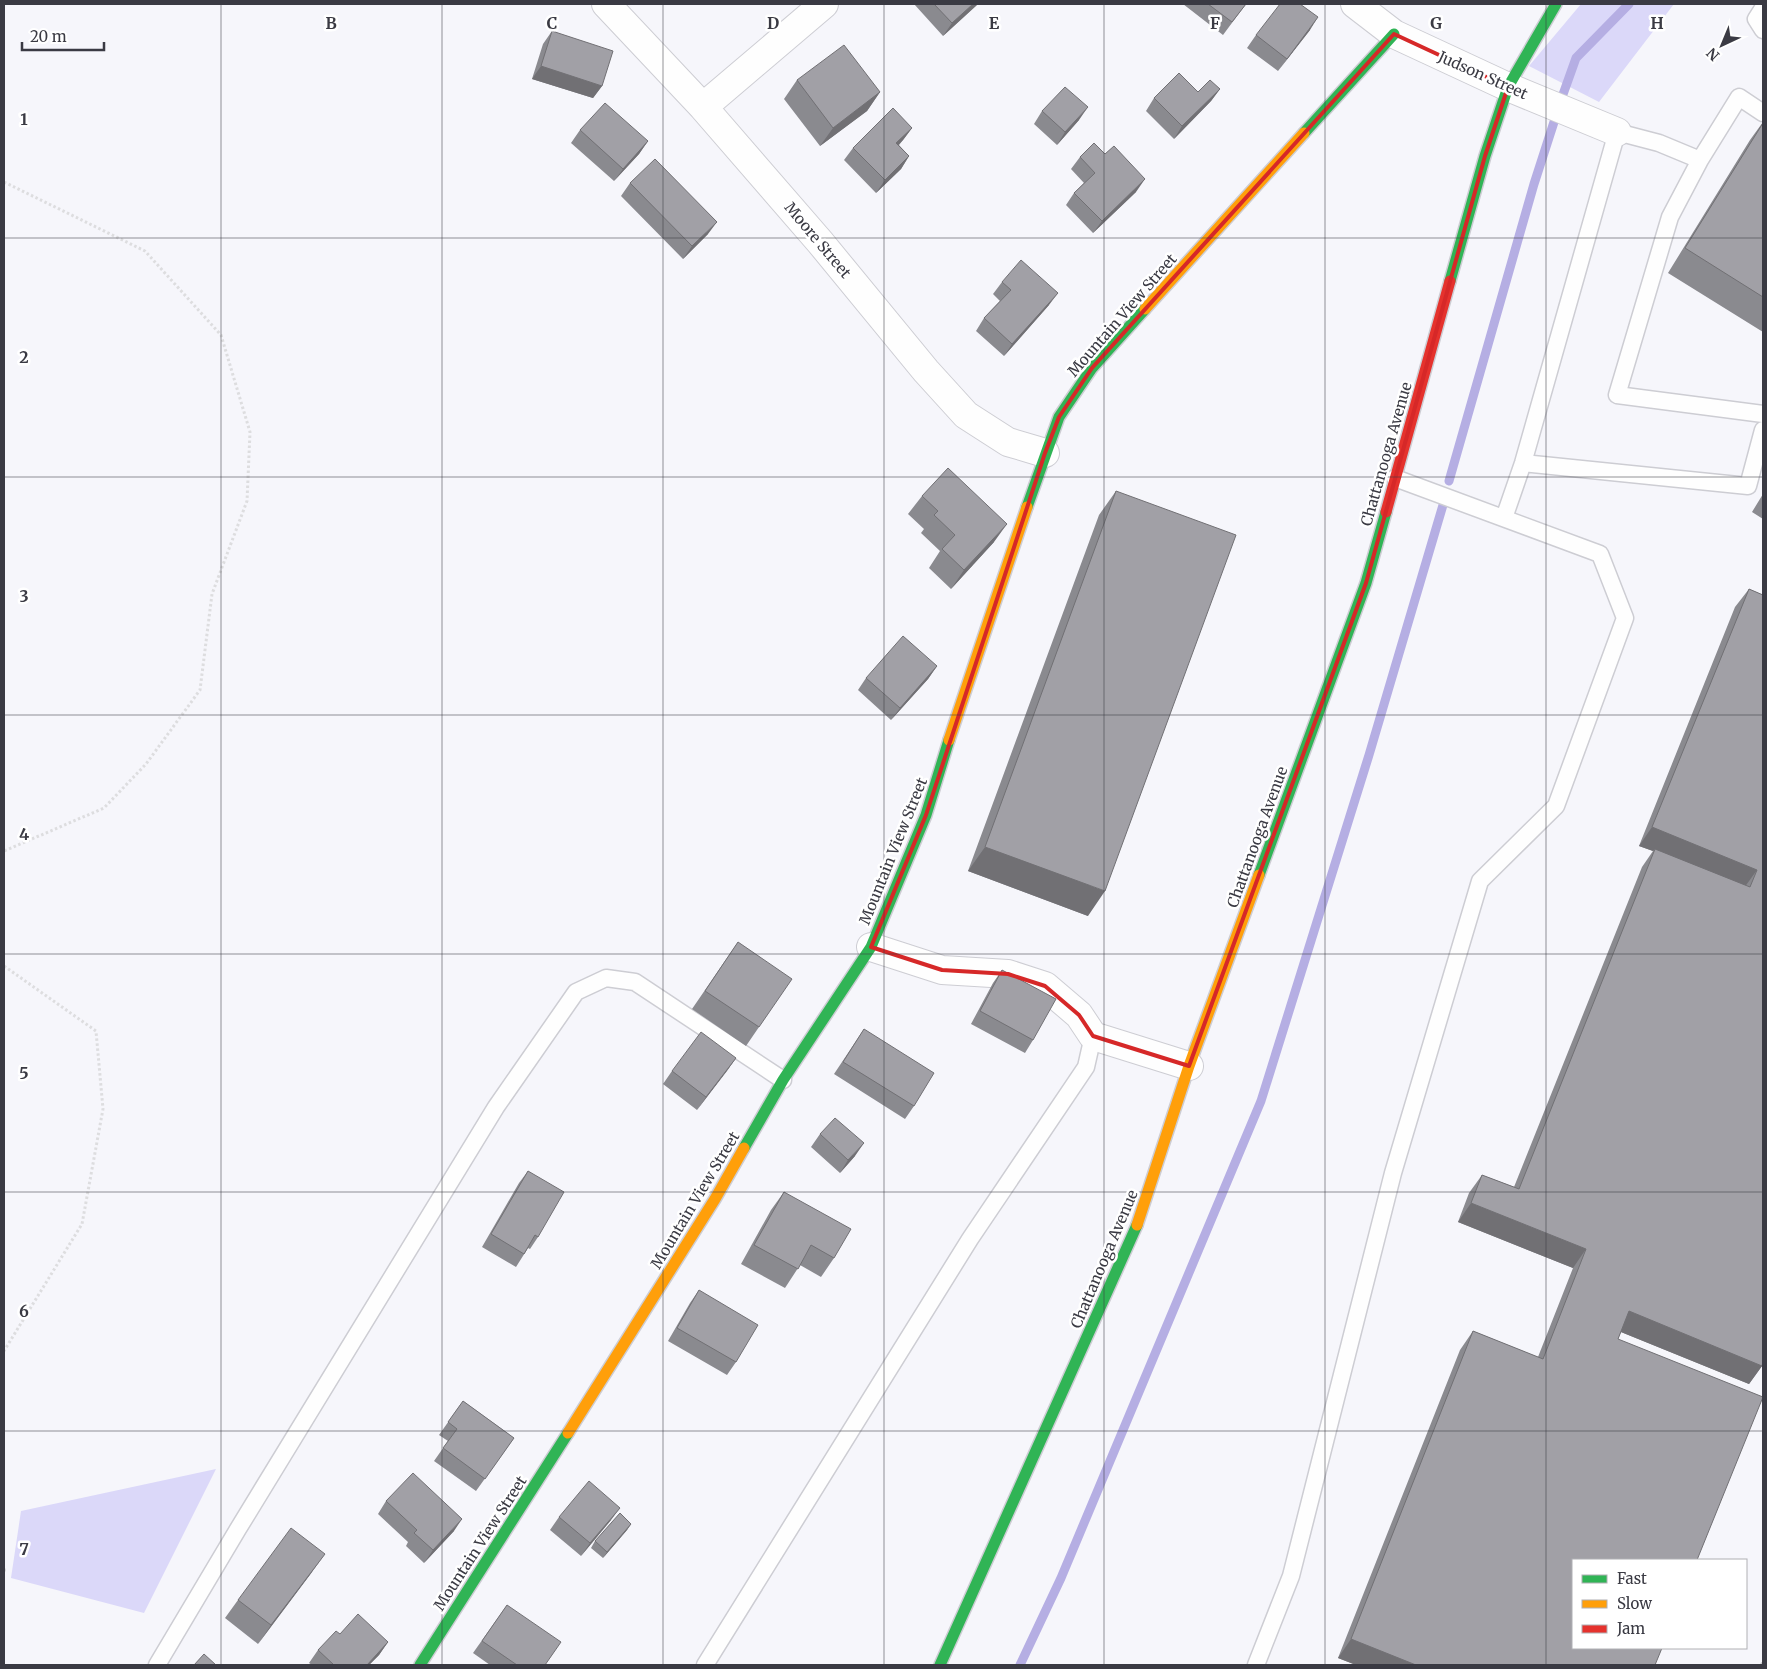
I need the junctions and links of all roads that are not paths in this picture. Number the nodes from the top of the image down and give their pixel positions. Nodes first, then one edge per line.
1 (606, 4) edge
2 (824, 4) edge
3 (1355, 4) edge
4 (1556, 4) edge
5 (1763, 8) edge
6 (1763, 30) edge
7 (1394, 34) junction
8 (1508, 87) junction
9 (703, 106) junction
10 (1763, 113) edge
11 (1618, 132) junction
12 (1700, 160) junction
13 (1763, 414) edge
14 (1763, 430) edge
15 (1045, 453) junction
16 (1522, 463) junction
17 (1395, 478) junction
18 (1504, 518) junction
19 (871, 947) junction
20 (1093, 1036) junction
21 (1189, 1066) junction
22 (783, 1080) junction
23 (157, 1665) edge
24 (420, 1665) edge
25 (705, 1665) edge
26 (940, 1665) edge
27 (1256, 1665) edge

1 - 9 street, Moore Street
2 - 9 street
3 - 7 street, Judson Street
4 - 8 street, Chattanooga Avenue
5 - 6 lane
7 - 8 street, Judson Street
7 - 15 street, Mountain View Street
8 - 11 street, Judson Street
8 - 17 street, Chattanooga Avenue
9 - 15 street, Moore Street
10 - 12 lane
11 - 12 lane
11 - 16 lane
12 - 13 lane
14 - 16 lane
15 - 19 street, Mountain View Street
16 - 18 lane
17 - 18 lane
17 - 21 street, Chattanooga Avenue
18 - 27 lane
19 - 20 street
19 - 22 street, Mountain View Street
20 - 21 street
20 - 25 lane
21 - 26 street, Chattanooga Avenue
22 - 23 lane
22 - 24 street, Mountain View Street

